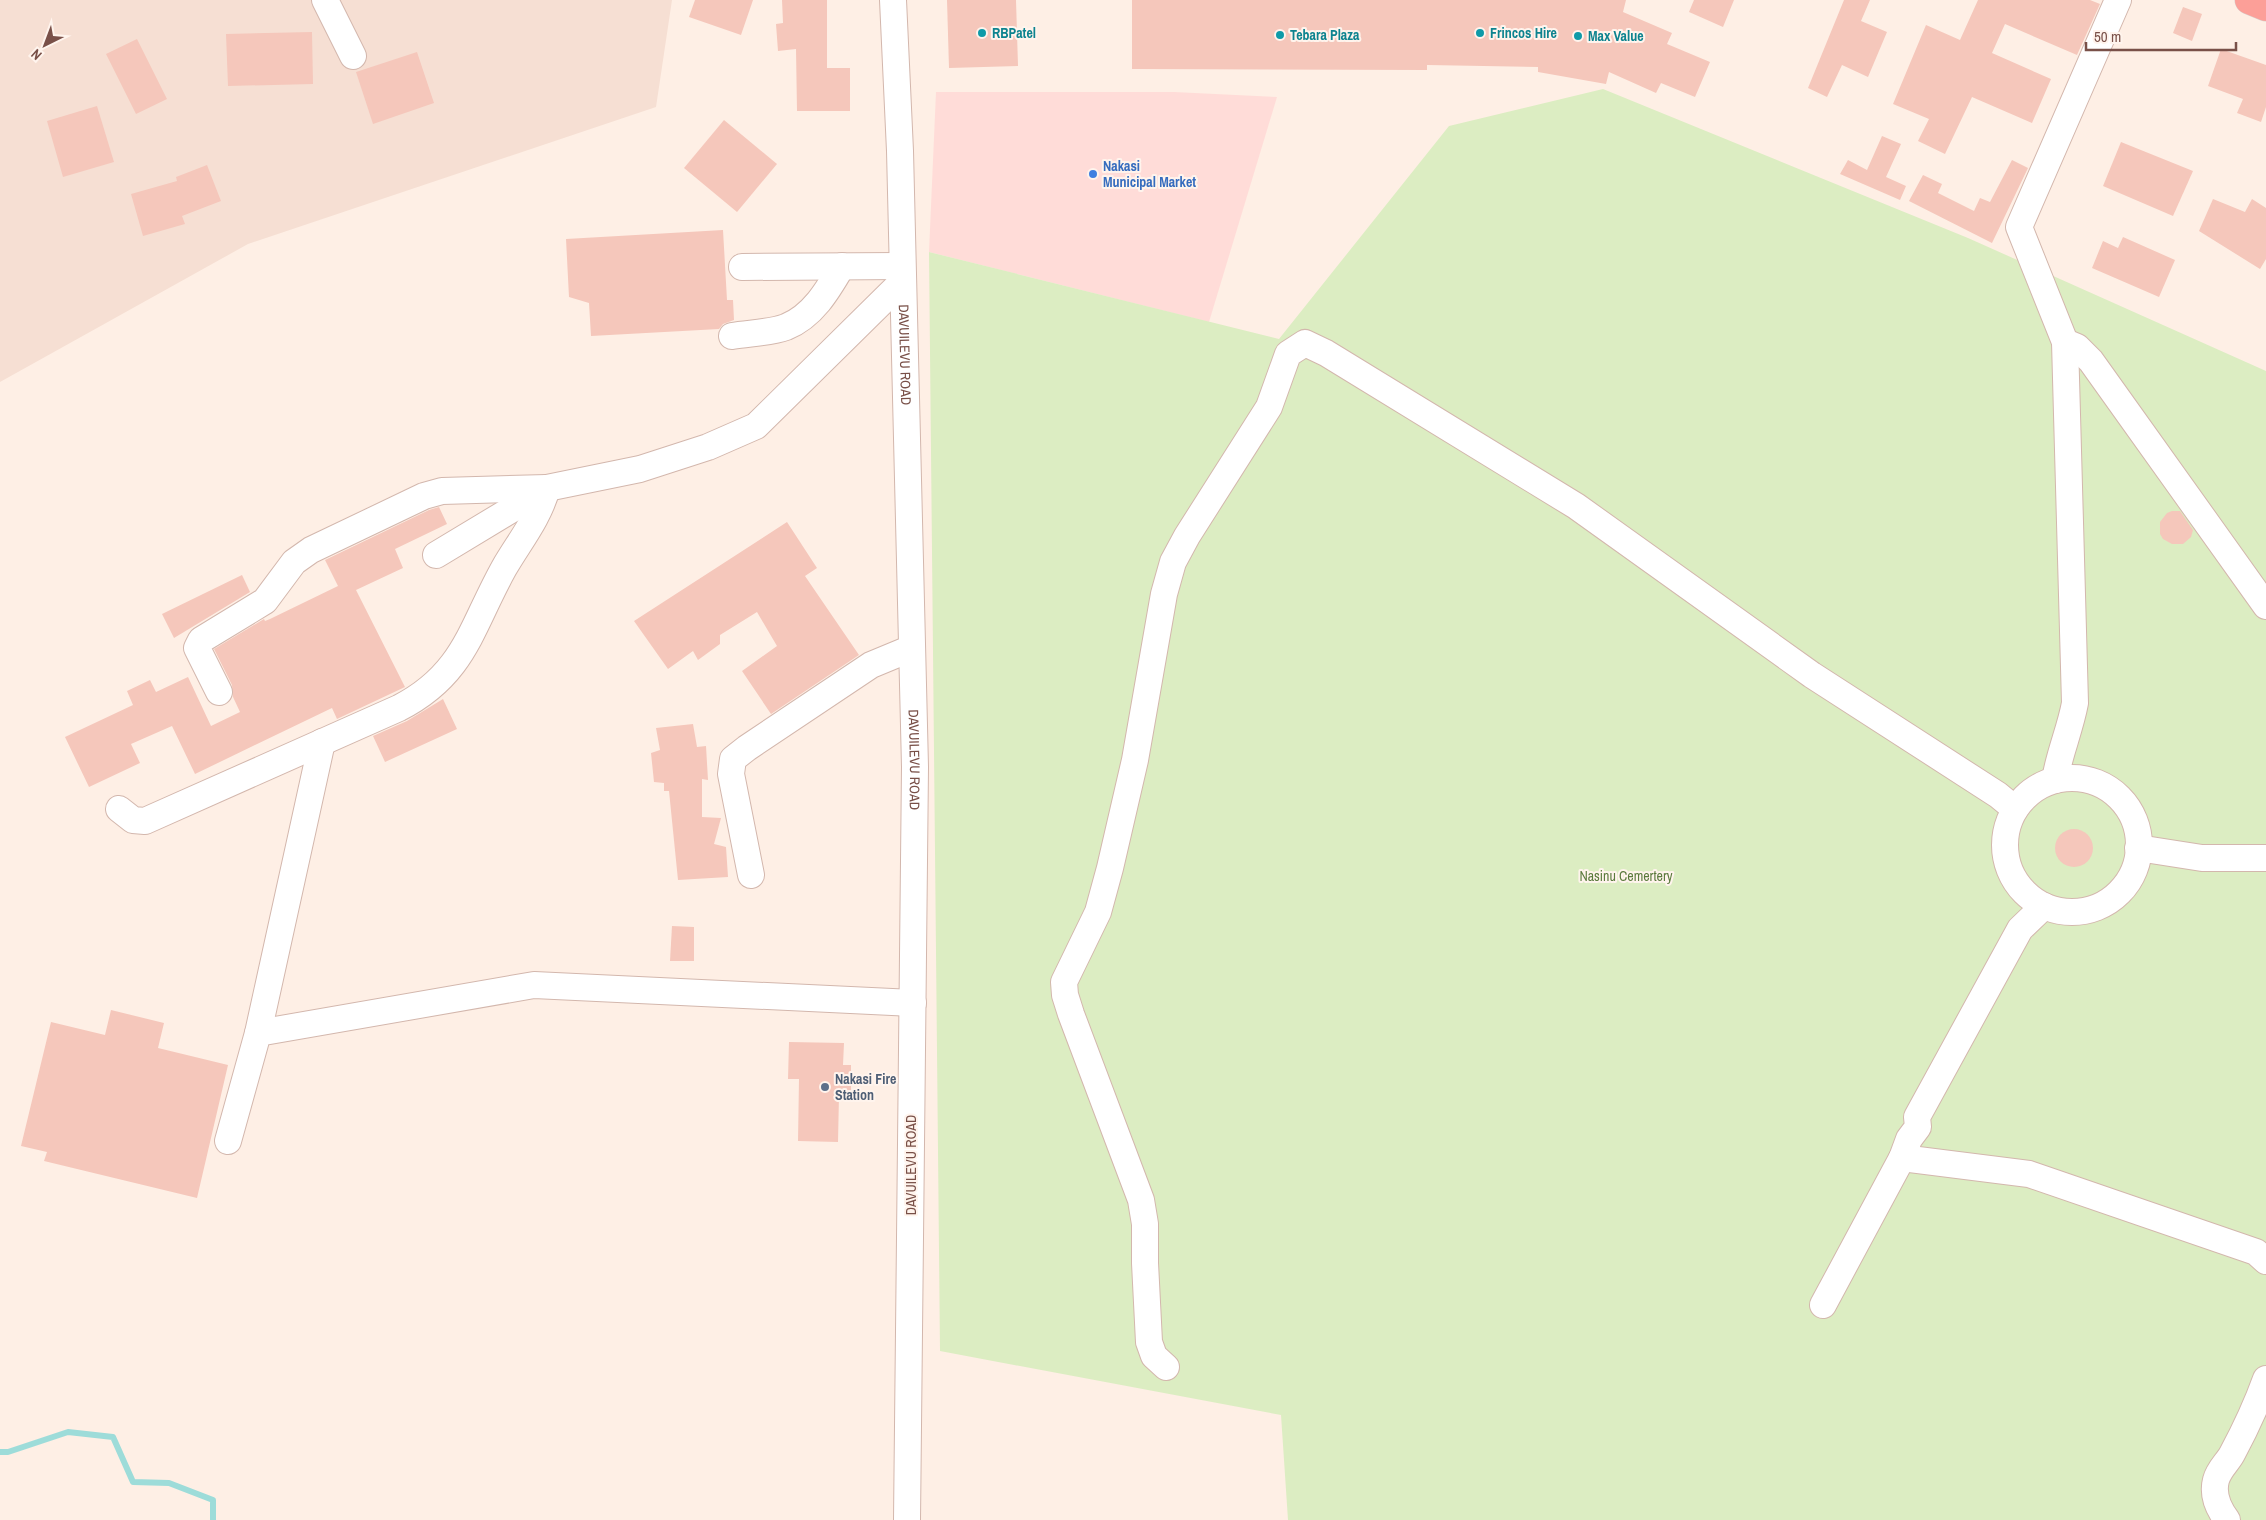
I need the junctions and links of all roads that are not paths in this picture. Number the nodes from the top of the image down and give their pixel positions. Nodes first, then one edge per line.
1 (325, 0) edge
2 (893, 0) edge
3 (2118, 0) edge
4 (2249, 0) edge
5 (2266, 7) edge
6 (354, 56) dead end
7 (842, 266) junction
8 (742, 267) dead end
9 (902, 274) junction
10 (732, 336) dead end
11 (2065, 342) junction
12 (547, 488) junction
13 (436, 555) dead end
14 (2266, 606) edge
15 (912, 648) junction
16 (219, 692) dead end
17 (322, 742) junction
18 (2055, 780) junction
19 (119, 809) dead end
20 (2015, 809) junction
21 (2138, 848) junction
22 (2266, 858) edge
23 (751, 875) dead end
24 (2044, 906) junction
25 (913, 1003) junction
26 (258, 1033) junction
27 (228, 1142) dead end
28 (1902, 1158) junction
29 (2266, 1260) edge
30 (1823, 1305) dead end
31 (1166, 1367) dead end
32 (2266, 1379) edge
33 (907, 1520) edge
34 (2227, 1520) edge

1 - 6 street
2 - 9 street, DAVUILEVU ROAD
3 - 11 street
4 - 5 highway
7 - 8 street
7 - 9 street
7 - 10 street
9 - 12 street
9 - 15 street, DAVUILEVU ROAD
11 - 14 street
11 - 18 street
12 - 13 street
12 - 16 street
12 - 17 street
15 - 23 street
15 - 25 street, DAVUILEVU ROAD
17 - 19 street
17 - 26 street
18 - 20 street
18 - 21 street
20 - 24 street
20 - 31 street
21 - 22 street
21 - 24 street
24 - 28 street
25 - 26 street
25 - 33 street, DAVUILEVU ROAD
26 - 27 street
28 - 29 street
28 - 30 street
32 - 34 street

